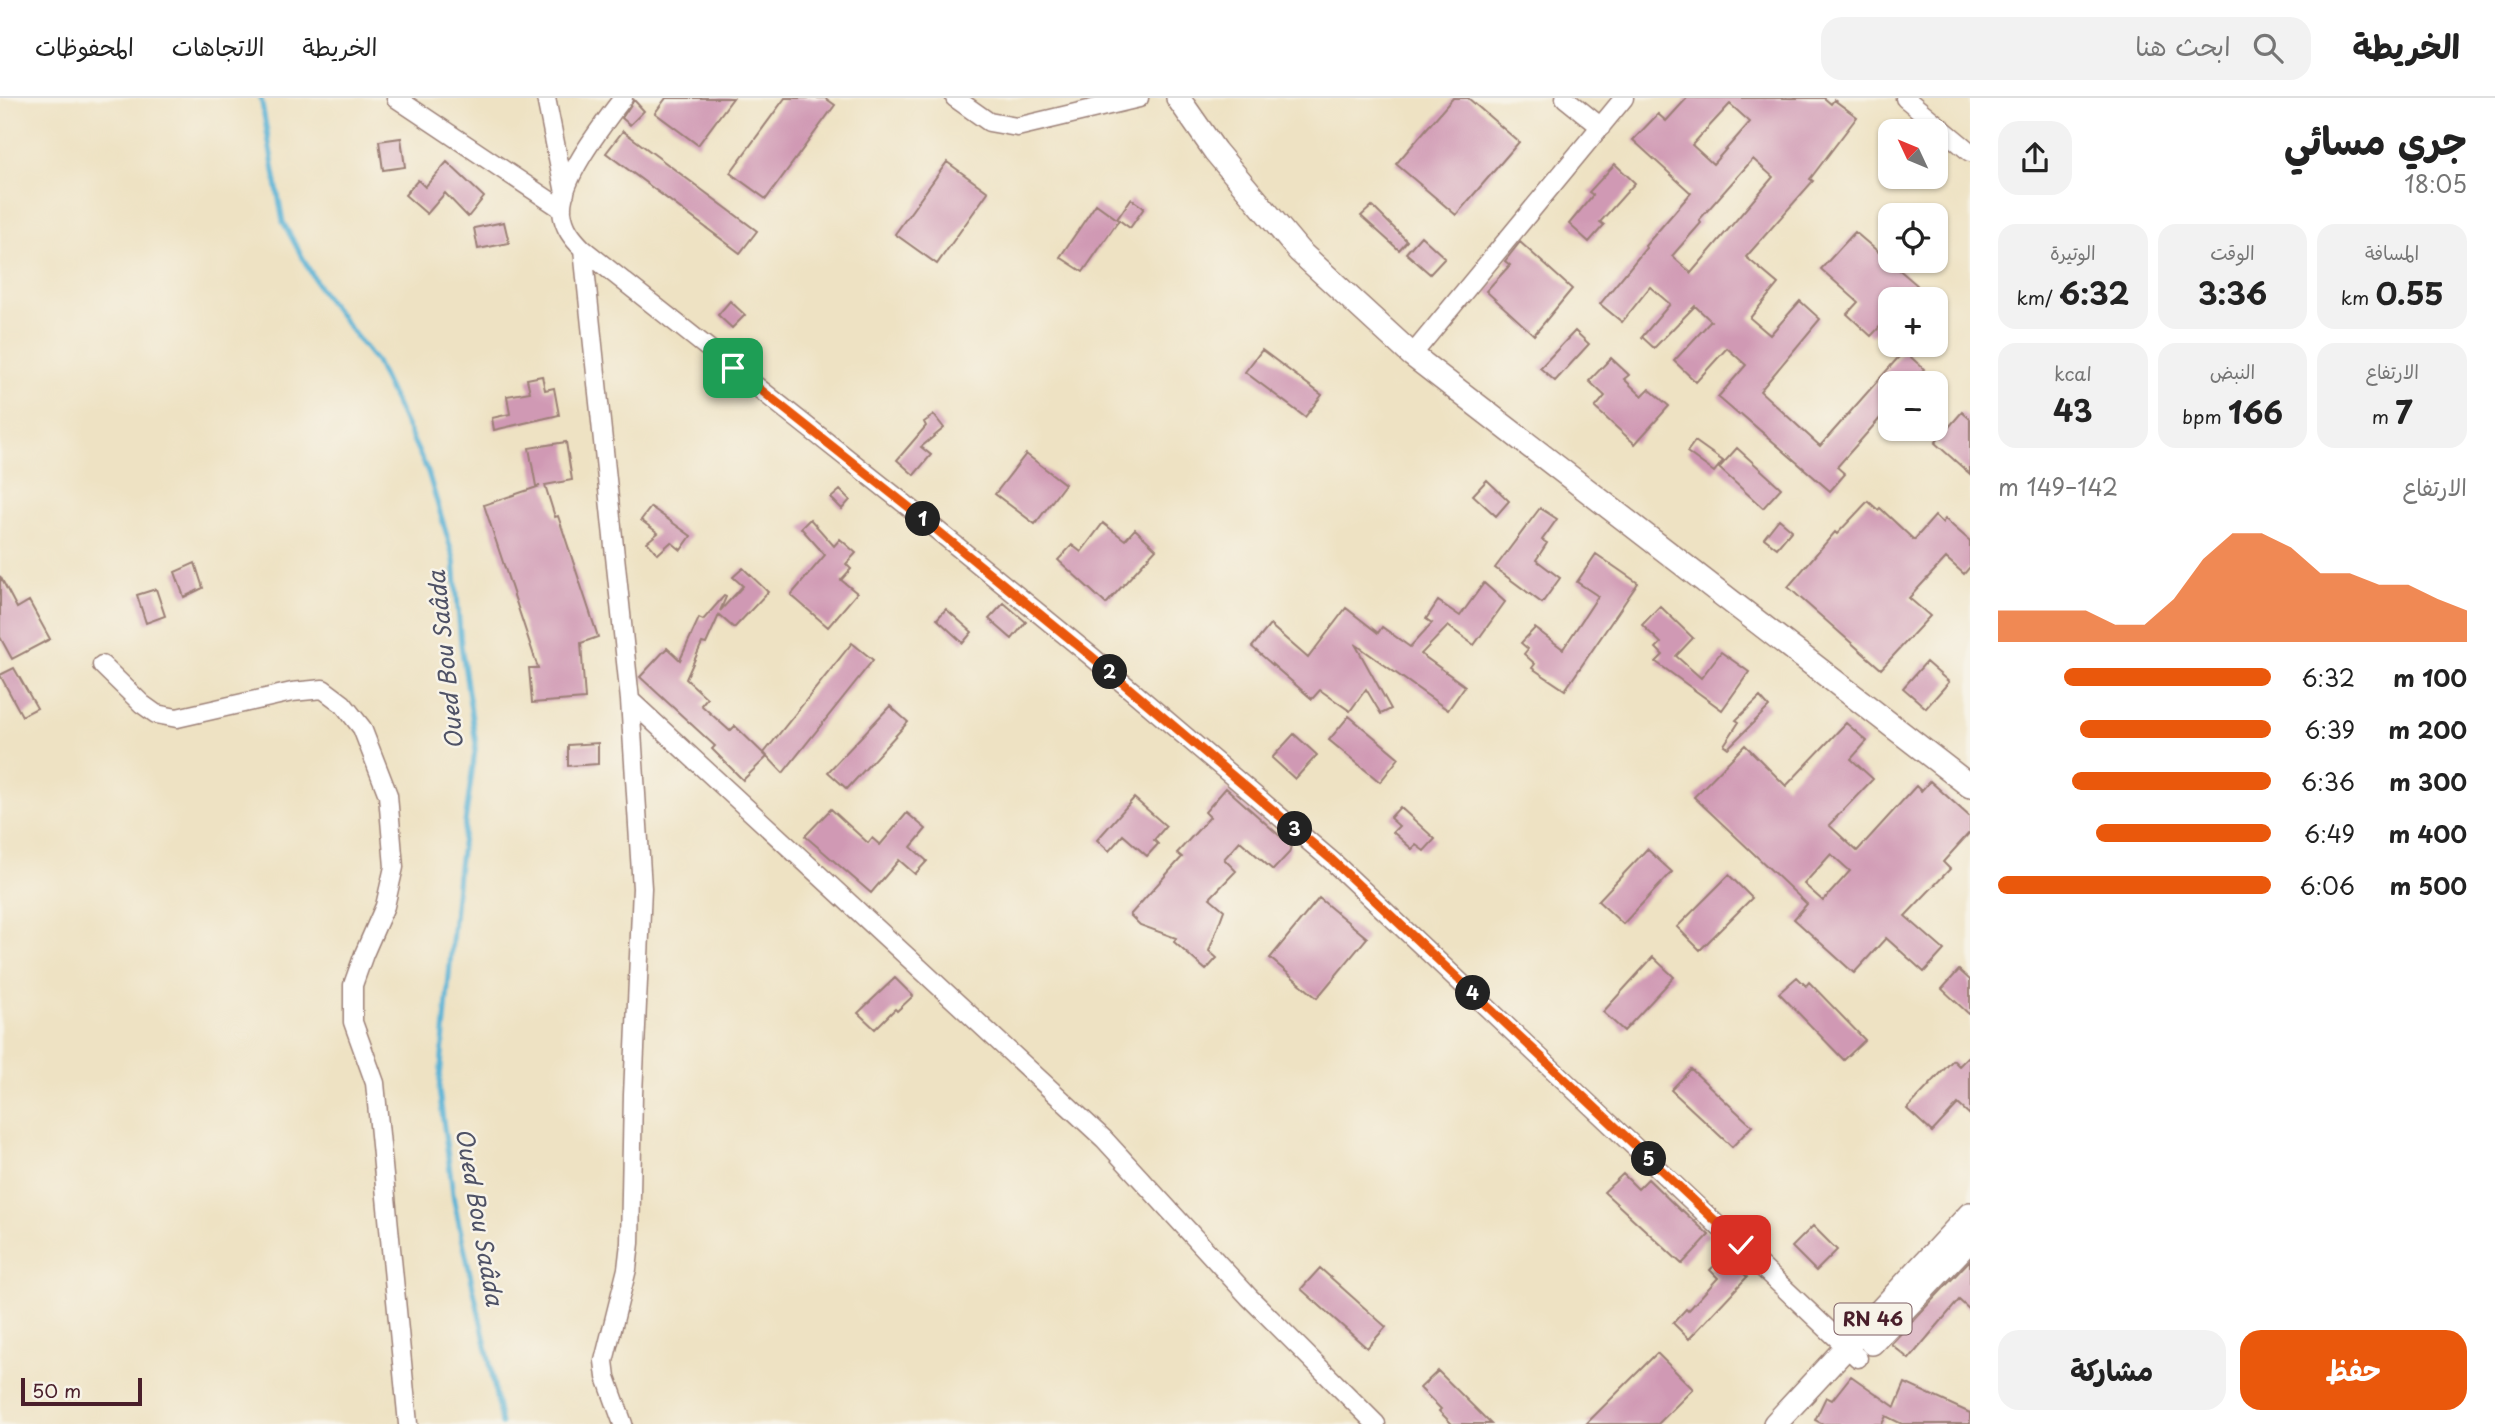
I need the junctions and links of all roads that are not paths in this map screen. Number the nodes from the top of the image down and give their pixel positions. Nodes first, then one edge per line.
1 (396, 98) edge
2 (545, 98) edge
3 (623, 98) edge
4 (955, 98) edge
5 (1139, 98) edge
6 (1178, 98) edge
7 (1564, 98) edge
8 (1624, 98) edge
9 (1905, 98) edge
10 (1601, 127) junction
11 (1970, 152) edge
12 (564, 201) junction
13 (583, 249) junction
14 (1412, 355) junction
15 (102, 665) dead end
16 (630, 700) junction
17 (1970, 786) edge
18 (1970, 1214) edge
19 (1970, 1240) edge
20 (1853, 1352) junction
21 (408, 1424) edge
22 (623, 1424) edge
23 (1376, 1424) edge
24 (1776, 1424) edge
25 (1796, 1424) edge

1 - 12 street
2 - 12 street
3 - 12 street
4 - 5 street
6 - 14 main road
7 - 10 street
8 - 10 street
9 - 11 street
10 - 14 street
12 - 13 street
13 - 16 street
13 - 20 street
14 - 17 main road
15 - 21 street
16 - 22 street
16 - 23 street
18 - 20 main road, RN 46
19 - 20 main road, RN 46
20 - 24 main road, RN 46
20 - 25 main road, RN 46

